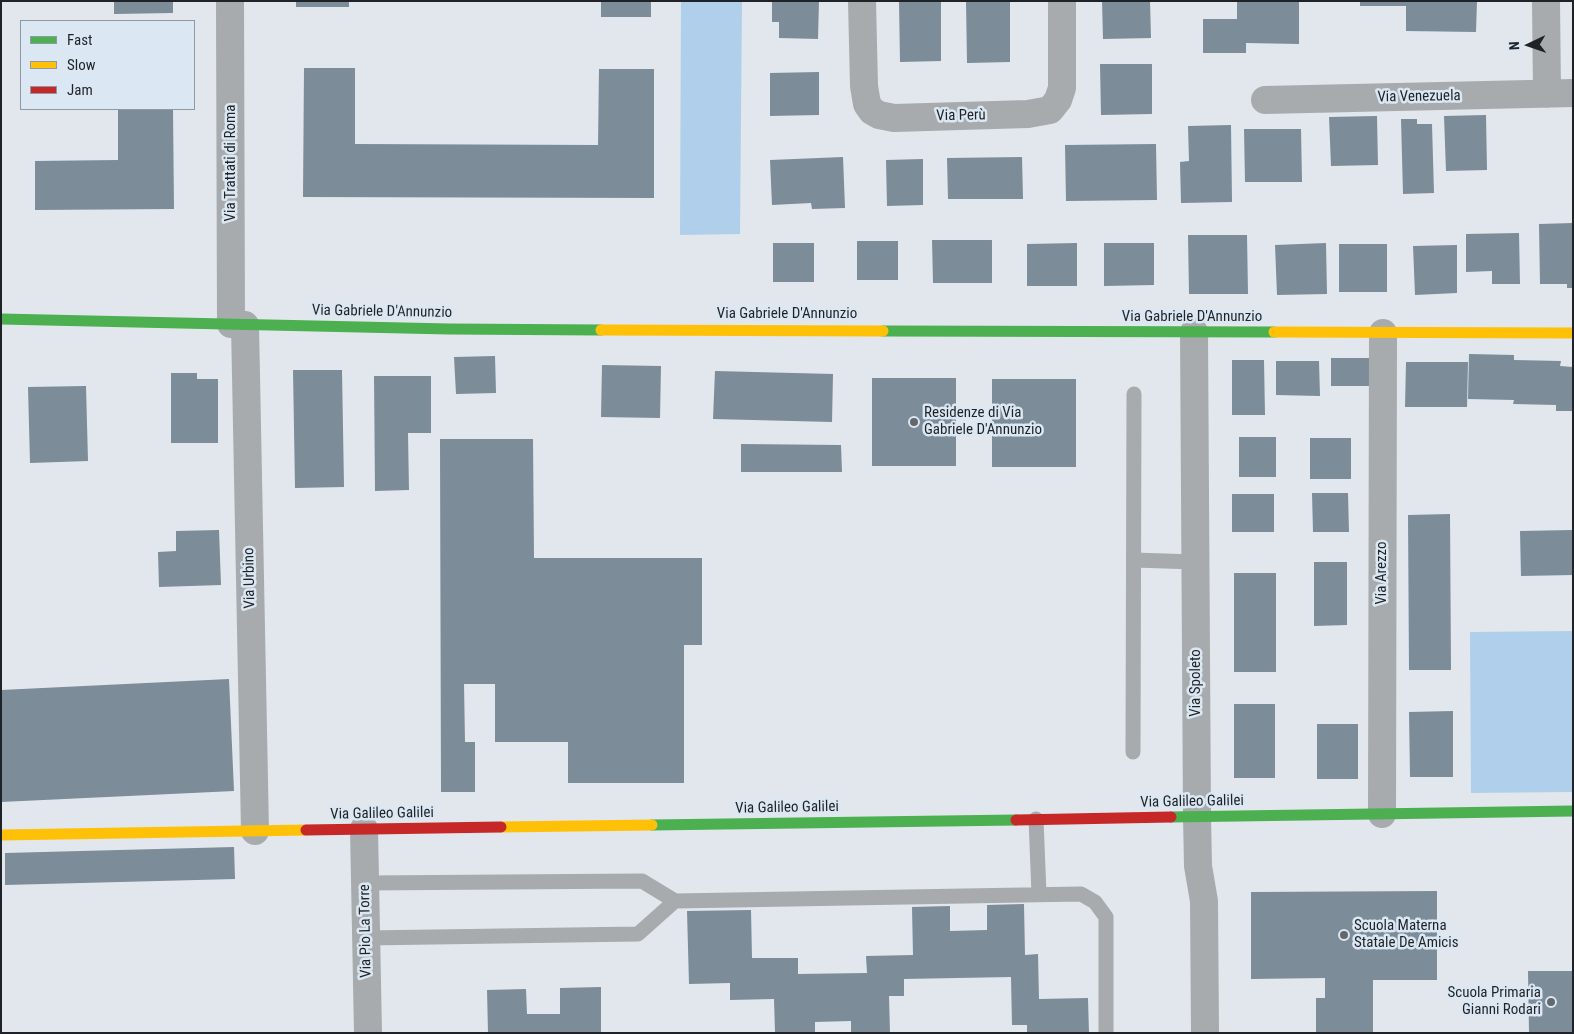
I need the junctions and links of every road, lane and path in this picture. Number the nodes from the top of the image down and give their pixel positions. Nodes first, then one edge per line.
1 (230, 1) edge
2 (862, 1) edge
3 (1062, 1) edge
4 (1546, 1) edge
5 (1560, 94) edge
6 (1265, 100) dead end
7 (1, 319) edge
8 (238, 324) junction
9 (1194, 332) junction
10 (1383, 333) junction
11 (1573, 333) edge
12 (1134, 394) dead end
13 (1134, 560) junction
14 (1195, 562) junction
15 (1133, 752) dead end
16 (1573, 811) edge
17 (1382, 814) junction
18 (1197, 817) junction
19 (1036, 819) junction
20 (364, 829) junction
21 (255, 831) junction
22 (1, 835) edge
23 (365, 883) junction
24 (1039, 894) junction
25 (676, 901) junction
26 (366, 938) junction
27 (368, 1033) edge
28 (1106, 1033) edge
29 (1205, 1033) edge

1 - 8 street, Via Trattati di Roma
2 - 3 street, Via Perù
4 - 5 street
5 - 6 street, Via Venezuela
7 - 8 street, Via Gabriele D'Annunzio
8 - 9 street, Via Gabriele D'Annunzio
8 - 21 street, Via Urbino
9 - 10 street, Via Gabriele D'Annunzio
9 - 14 street, Via Spoleto
10 - 11 street, Via Gabriele D'Annunzio
10 - 17 street, Via Arezzo
12 - 13 lane
13 - 14 lane
13 - 15 lane
14 - 18 street, Via Spoleto
16 - 17 street, Via Galileo Galilei
17 - 18 street, Via Galileo Galilei
18 - 19 street, Via Galileo Galilei
18 - 29 street, Via Spoleto
19 - 20 street, Via Galileo Galilei
19 - 24 lane
20 - 21 street, Via Galileo Galilei
20 - 23 street, Via Pio La Torre
21 - 22 street, Via Galileo Galilei
23 - 25 lane
23 - 26 street, Via Pio La Torre
24 - 25 lane
24 - 28 lane
25 - 26 lane
26 - 27 street, Via Pio La Torre

